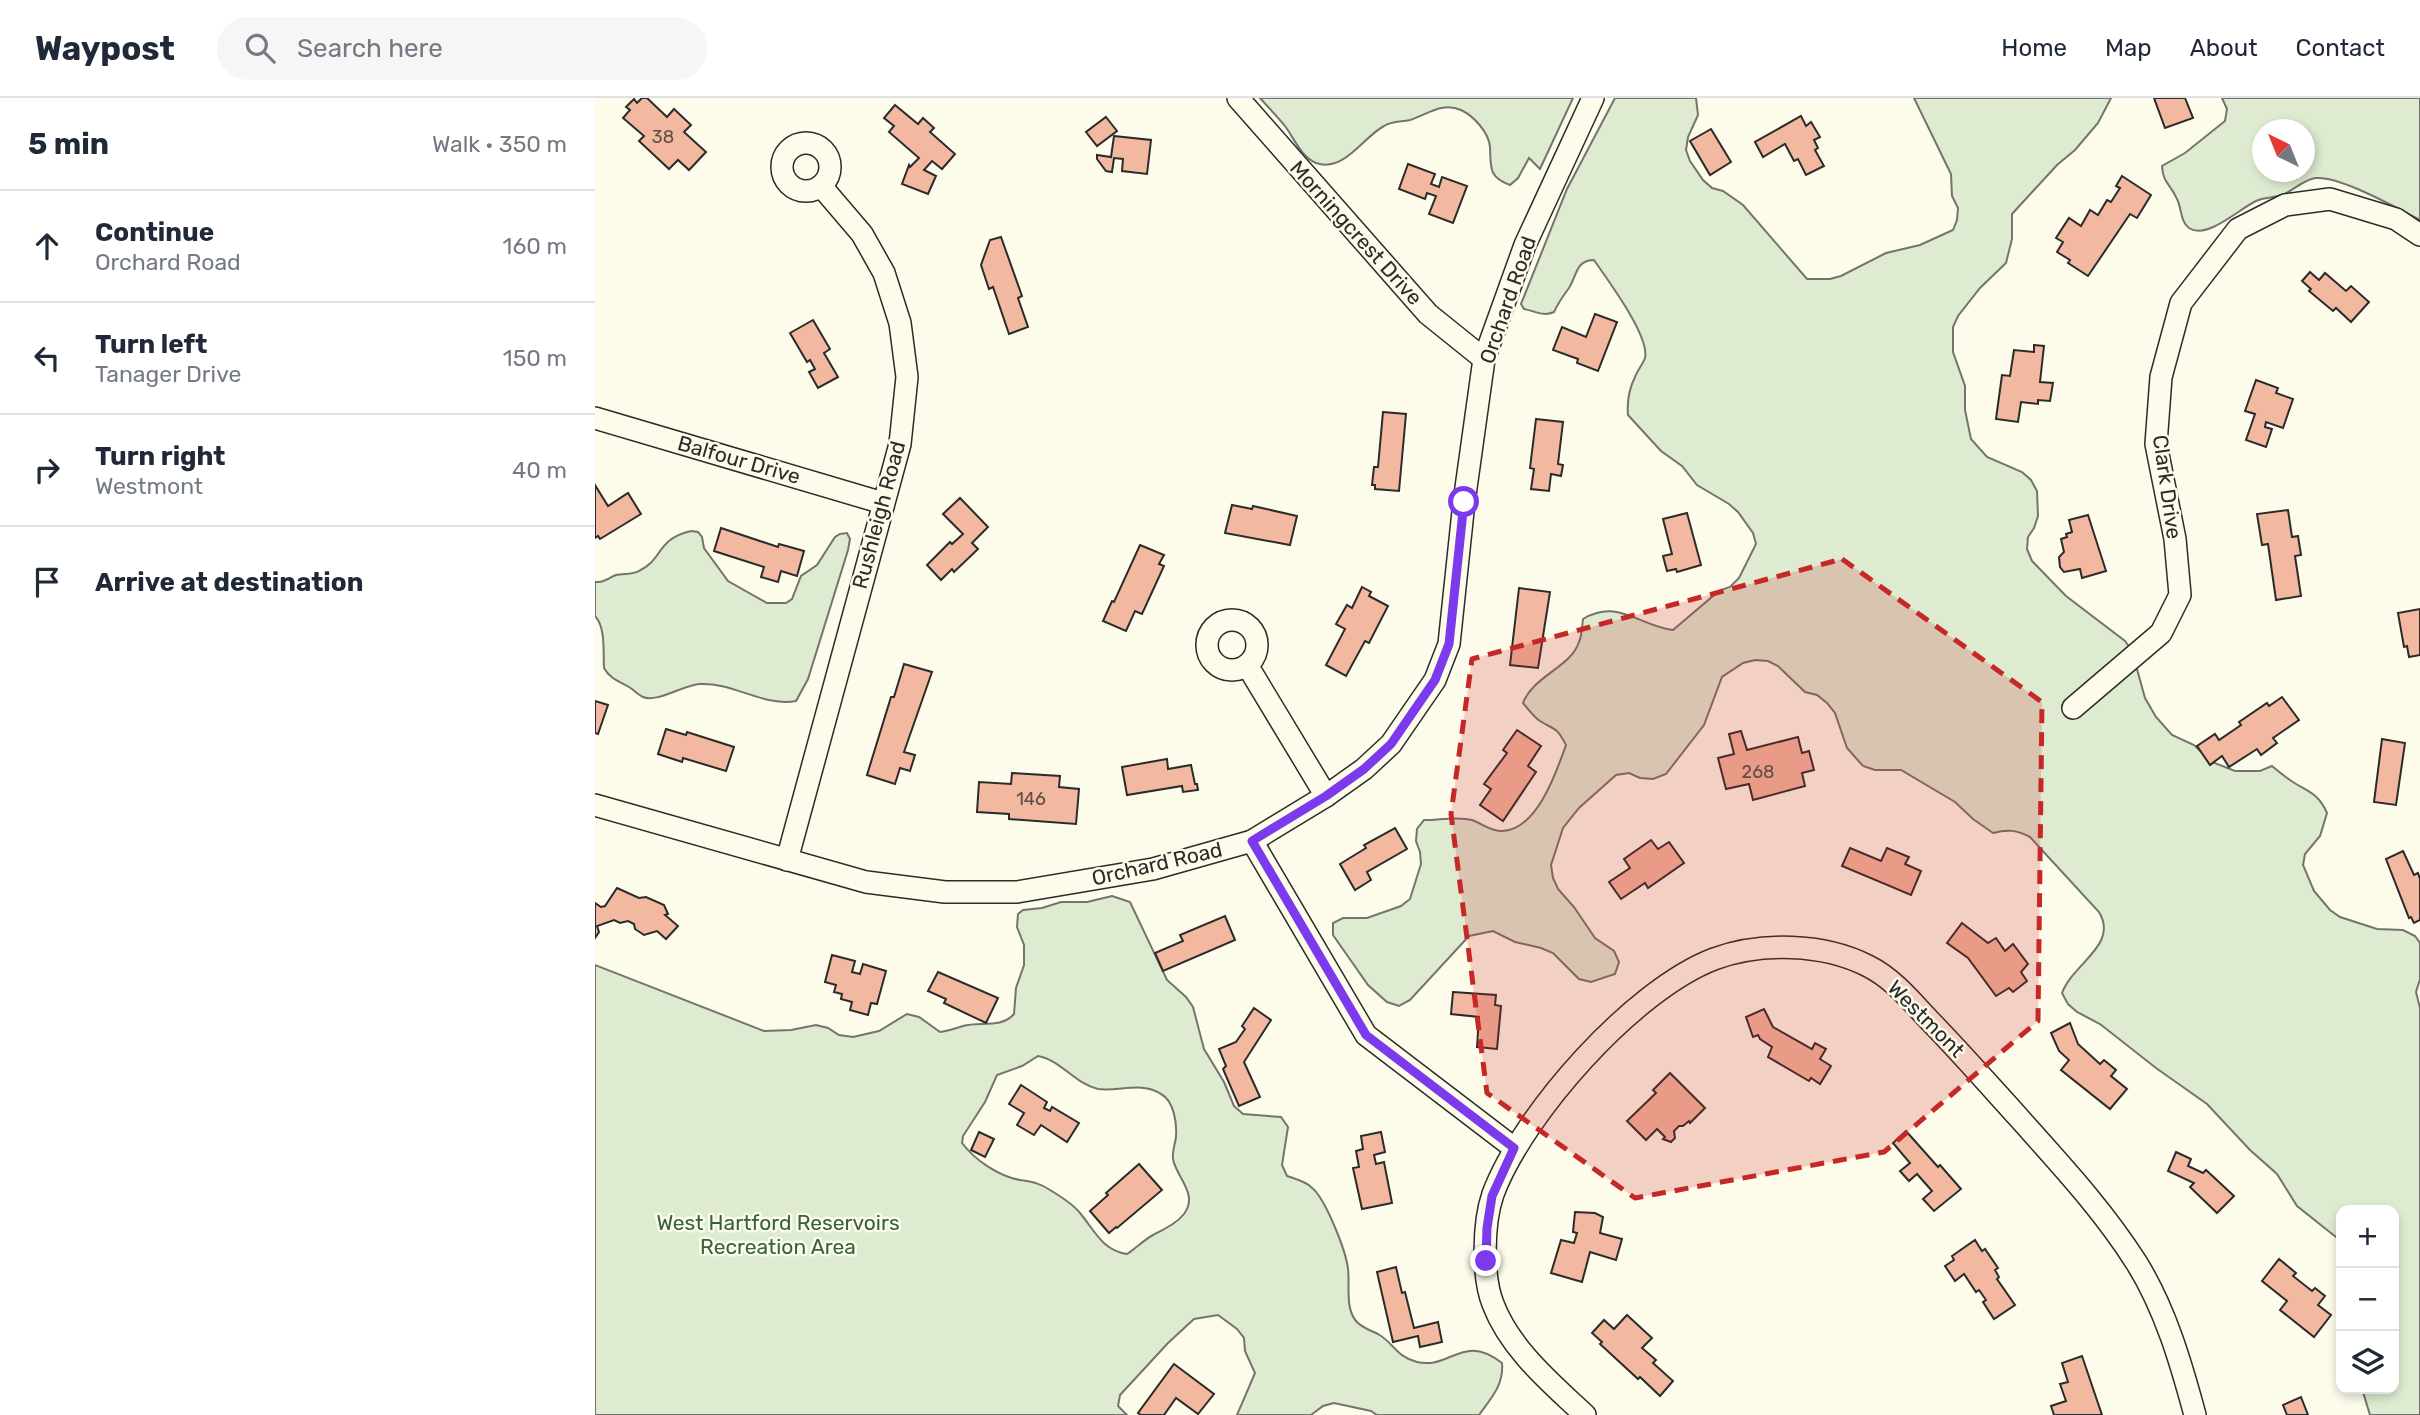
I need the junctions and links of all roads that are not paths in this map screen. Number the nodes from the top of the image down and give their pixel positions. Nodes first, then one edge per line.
1 (1238, 98) edge
2 (1593, 98) edge
3 (821, 186) dead end
4 (2420, 235) edge
5 (1484, 359) junction
6 (595, 418) edge
7 (883, 503) junction
8 (1247, 665) dead end
9 (2073, 708) dead end
10 (1326, 796) junction
11 (595, 804) edge
12 (1252, 841) junction
13 (787, 860) junction
14 (1514, 1148) junction
15 (1585, 1415) edge
16 (2195, 1415) edge

1 - 5 street, Morningcrest Drive
2 - 5 street, Orchard Road
3 - 7 street, Rushleigh Road
4 - 9 street, Clark Drive
5 - 10 street, Orchard Road
6 - 7 street, Balfour Drive
7 - 13 street, Rushleigh Road
8 - 10 street
10 - 12 street, Orchard Road
11 - 13 street, Orchard Road
12 - 13 street, Orchard Road
12 - 14 street
14 - 15 street, Westmont
14 - 16 street, Westmont

